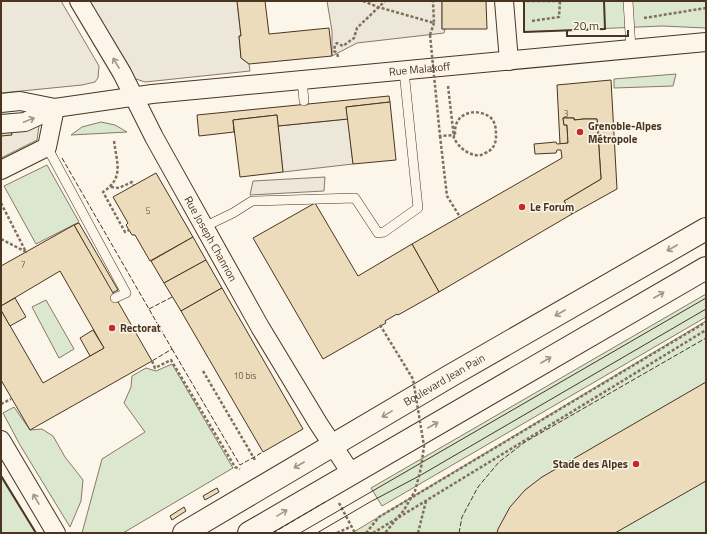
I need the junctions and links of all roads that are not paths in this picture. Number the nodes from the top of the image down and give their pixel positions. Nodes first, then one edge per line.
1 (79, 1) edge
2 (504, 1) edge
3 (628, 1) edge
4 (706, 42) edge
5 (631, 49) junction
6 (509, 61) junction
7 (404, 71) junction
8 (302, 80) junction
9 (134, 97) junction
10 (304, 101) dead end
11 (1, 103) edge
12 (55, 108) junction
13 (1, 124) edge
14 (47, 147) junction
15 (1, 170) edge
16 (204, 227) junction
17 (706, 228) edge
18 (706, 268) edge
19 (115, 298) dead end
20 (1, 440) edge
21 (333, 446) junction
22 (351, 473) junction
23 (56, 533) edge
24 (184, 533) edge
25 (249, 533) edge

9 -> 1 street, Rue Joseph Chanrion
2 - 6 street
3 - 5 lane
4 - 5 street, Rue Malakoff
5 - 6 street, Rue Malakoff
6 - 7 street, Rue Malakoff
7 - 8 street, Rue Malakoff
7 - 16 lane
8 - 9 street, Rue Malakoff
8 - 10 lane
9 - 12 street, Rue Malakoff
9 - 16 street, Rue Joseph Chanrion
11 - 12 street
13 -> 12 street
12 - 14 street
14 - 15 street
14 - 19 lane
16 - 21 street, Rue Joseph Chanrion
17 -> 21 main road, Boulevard Jean Pain
22 -> 18 main road
23 -> 20 street
21 - 22 street, Rue Joseph Chanrion
21 -> 24 main road, Boulevard Jean Pain
25 -> 22 main road

